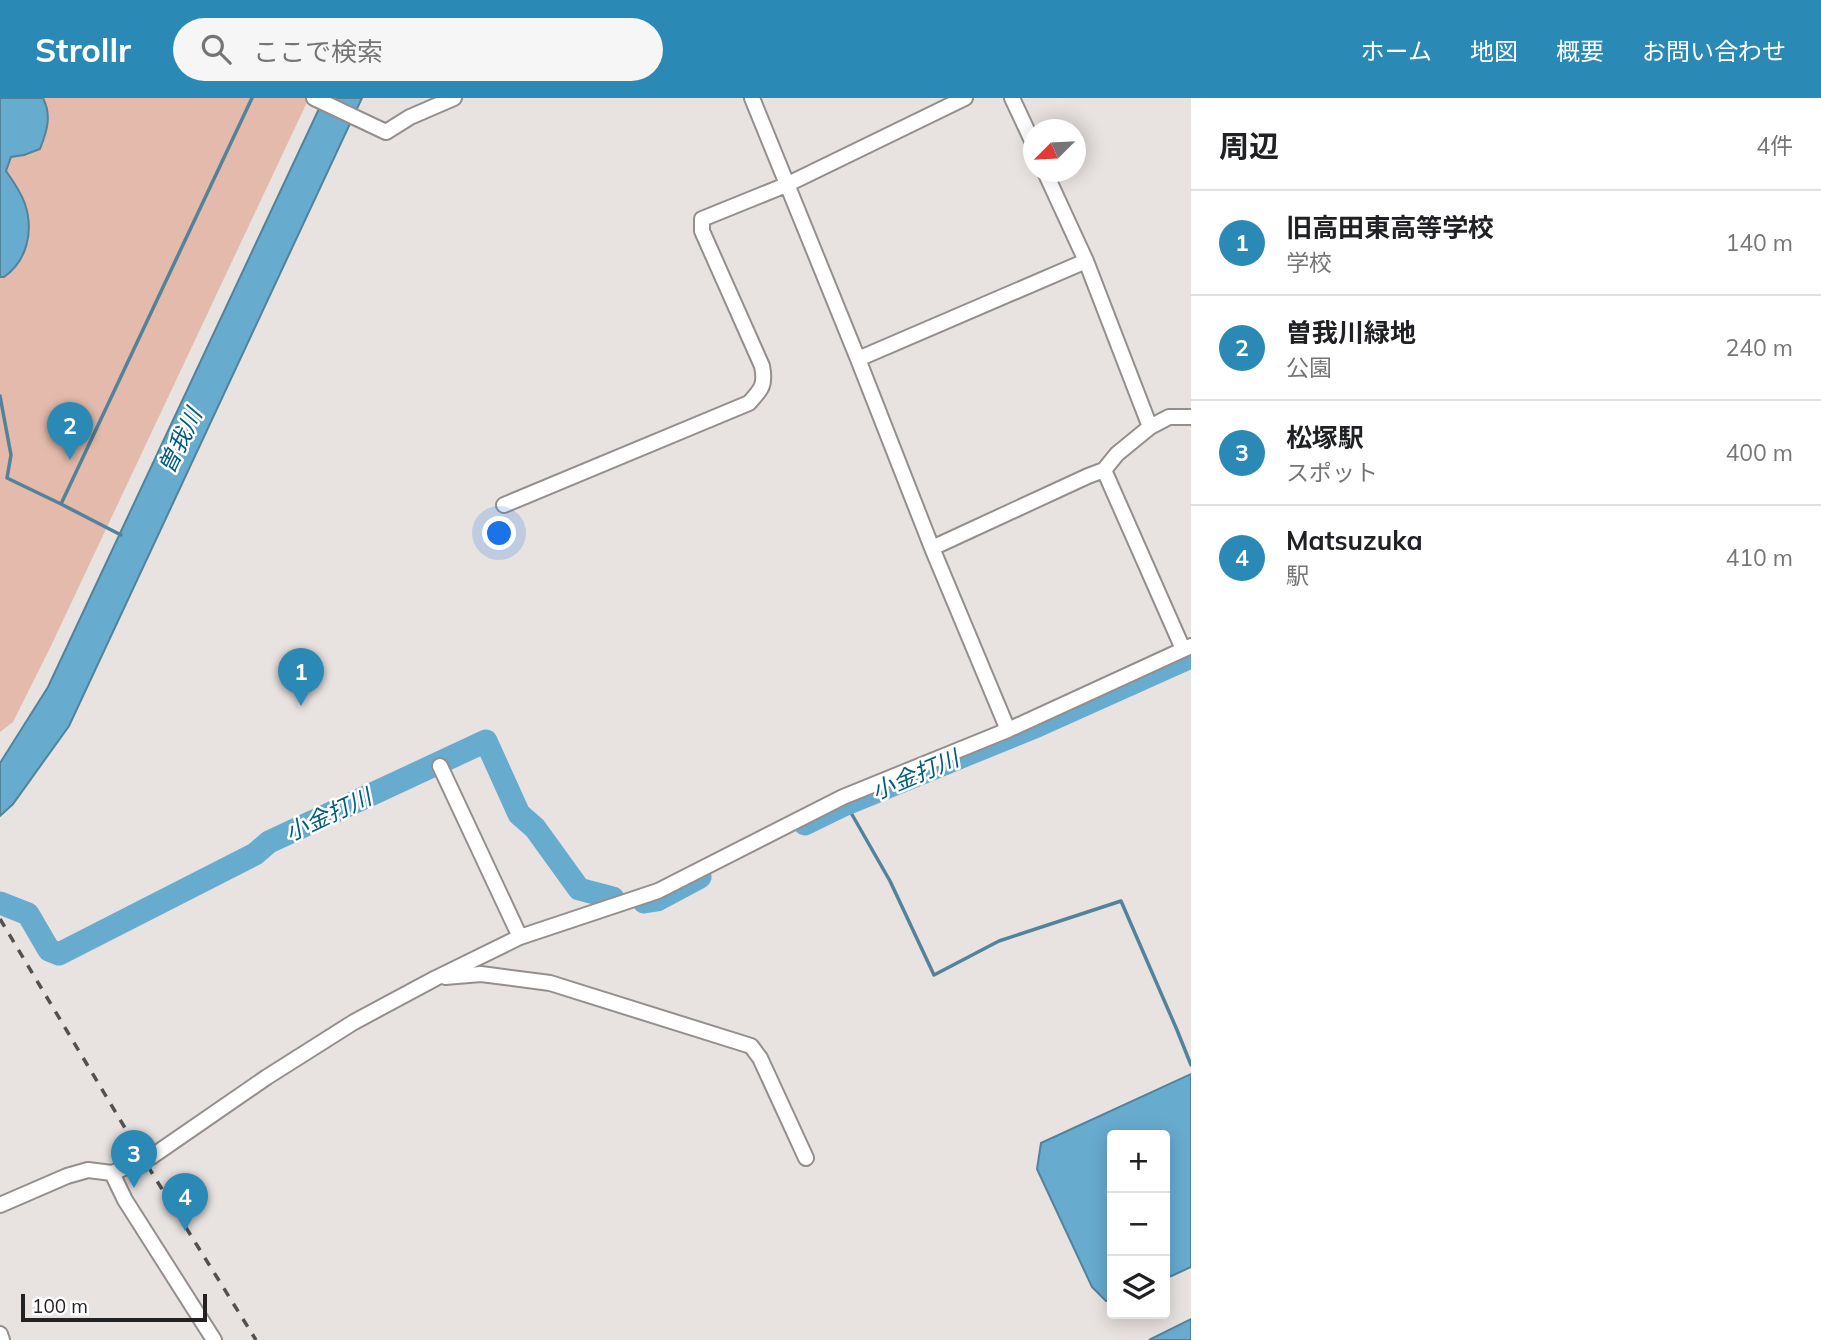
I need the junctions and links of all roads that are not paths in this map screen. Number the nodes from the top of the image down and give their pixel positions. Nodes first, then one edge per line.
1 (314, 98) edge
2 (454, 98) edge
3 (752, 98) edge
4 (965, 98) edge
5 (1012, 98) edge
6 (1023, 122) edge
7 (1050, 182) edge
8 (786, 185) junction
9 (1086, 261) junction
10 (858, 359) junction
11 (1191, 417) edge
12 (1150, 427) junction
13 (1104, 470) junction
14 (504, 505) dead end
15 (932, 548) junction
16 (1187, 648) edge
17 (1008, 730) junction
18 (440, 766) dead end
19 (520, 937) junction
20 (436, 978) junction
21 (806, 1158) dead end
22 (112, 1173) junction
23 (0, 1205) edge
24 (0, 1334) edge
25 (2, 1340) edge
26 (214, 1340) edge

1 - 2 street
3 - 8 street
4 - 8 street
5 - 6 street
7 - 9 street
8 - 10 street
8 - 14 street
9 - 10 street
9 - 12 street
10 - 15 street
11 - 12 street
12 - 13 street
13 - 15 street
13 - 16 street
15 - 17 street
16 - 17 street
17 - 19 street
18 - 19 street
19 - 20 street
20 - 21 street
20 - 22 street
22 - 23 street
22 - 26 street
24 - 25 street

